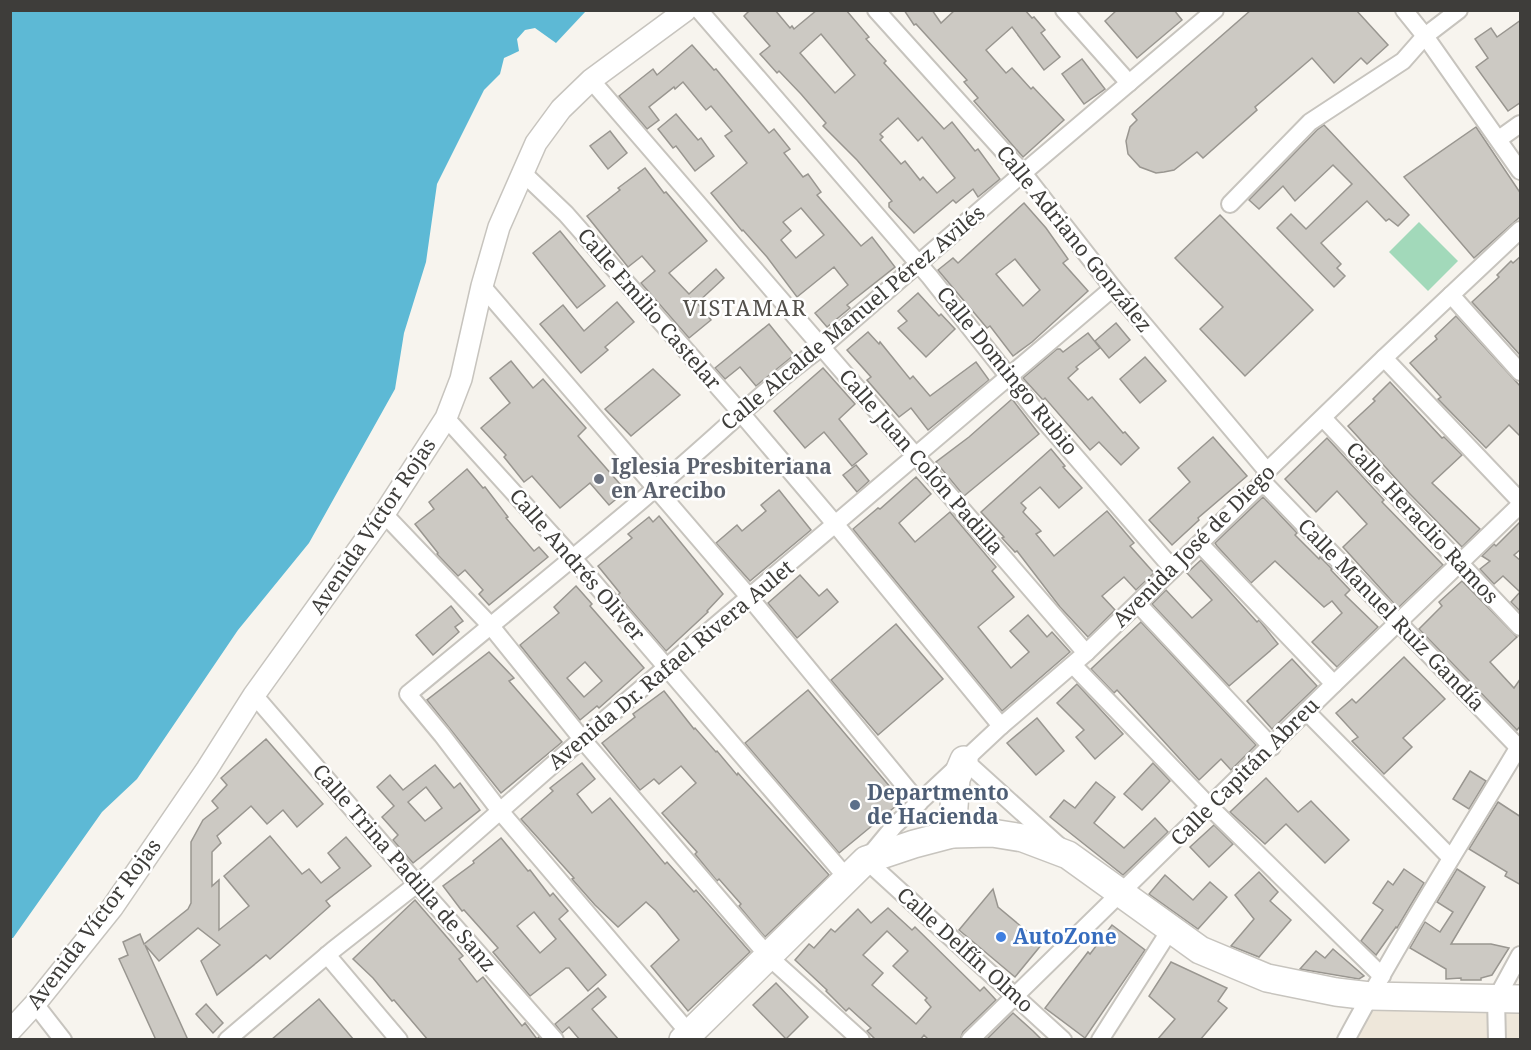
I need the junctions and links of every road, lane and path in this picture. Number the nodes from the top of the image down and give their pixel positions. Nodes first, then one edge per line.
1 (686, 10) edge
2 (699, 10) edge
3 (876, 10) edge
4 (1064, 10) edge
5 (1215, 10) edge
6 (1404, 10) edge
7 (1459, 10) edge
8 (1425, 36) junction
9 (591, 80) junction
10 (1129, 83) junction
11 (1521, 124) edge
12 (1499, 139) junction
13 (1521, 171) edge
14 (522, 172) junction
15 (1023, 173) junction
16 (1230, 204) dead end
17 (1521, 230) edge
18 (918, 264) junction
19 (482, 286) junction
20 (1113, 288) junction
21 (1451, 295) junction
22 (822, 347) junction
23 (1384, 358) junction
24 (1521, 372) edge
25 (1009, 377) junction
26 (741, 413) junction
27 (446, 418) junction
28 (1323, 418) junction
29 (915, 457) junction
30 (1265, 477) junction
31 (657, 488) junction
32 (1521, 503) edge
33 (384, 514) junction
34 (836, 525) junction
35 (1200, 544) junction
36 (572, 557) junction
37 (1459, 563) junction
38 (1173, 569) junction
39 (750, 598) junction
40 (1138, 604) junction
41 (1399, 622) junction
42 (490, 626) junction
43 (1521, 627) edge
44 (1079, 659) junction
45 (666, 668) junction
46 (1334, 684) junction
47 (255, 694) junction
48 (1306, 711) junction
49 (1001, 726) junction
50 (582, 739) junction
51 (1272, 747) junction
52 (1520, 747) edge
53 (964, 760) junction
54 (919, 803) junction
55 (1209, 806) junction
56 (500, 811) junction
57 (952, 834) junction
58 (1068, 855) junction
59 (1451, 858) junction
60 (856, 869) junction
61 (417, 884) junction
62 (1121, 894) junction
63 (1170, 930) junction
64 (327, 955) junction
65 (1521, 955) edge
66 (769, 957) junction
67 (1376, 986) junction
68 (1016, 996) junction
69 (1508, 999) edge
70 (35, 1004) junction
71 (10, 1031) edge
72 (686, 1036) edge
73 (63, 1040) edge
74 (226, 1040) edge
75 (399, 1040) edge
76 (555, 1040) edge
77 (861, 1040) edge
78 (970, 1040) edge
79 (1064, 1040) edge
80 (1100, 1040) edge
81 (1346, 1040) edge
82 (1497, 1040) edge

1 - 9 street, Avenida Víctor Rojas
2 - 18 street, Calle Domingo Rubio
3 - 15 street, Calle Adriano González
4 - 10 street
5 - 10 street, Calle Alcalde Manuel Pérez Avilés
6 - 8 street
7 - 8 street
8 - 12 street
8 - 16 street
9 - 14 street, Avenida Víctor Rojas
9 - 22 street, Calle Juan Colón Padilla
10 - 15 street, Calle Alcalde Manuel Pérez Avilés
11 - 12 street
12 - 13 street
14 - 19 street, Avenida Víctor Rojas
14 - 26 street, Calle Emilio Castelar
15 - 18 street, Calle Alcalde Manuel Pérez Avilés
15 - 20 street, Calle Adriano González
17 - 21 street, Avenida José de Diego
18 - 22 street, Calle Alcalde Manuel Pérez Avilés
18 - 25 street, Calle Domingo Rubio
19 - 27 street, Avenida Víctor Rojas
19 - 31 street
20 - 25 street, Avenida Dr. Rafael Rivera Aulet
20 - 30 street, Calle Adriano González
21 - 23 street, Avenida José de Diego
21 - 24 street
22 - 26 street, Calle Alcalde Manuel Pérez Avilés
22 - 29 street, Calle Juan Colón Padilla
23 - 28 street, Avenida José de Diego
23 - 32 street
25 - 29 street, Avenida Dr. Rafael Rivera Aulet
25 - 38 street, Calle Domingo Rubio
26 - 31 street, Calle Alcalde Manuel Pérez Avilés
26 - 34 street, Calle Emilio Castelar
27 - 33 street, Avenida Víctor Rojas
27 - 36 street, Calle Andrés Oliver
28 - 30 street, Avenida José de Diego
28 - 37 street, Calle Heraclio Ramos
29 - 34 street, Avenida Dr. Rafael Rivera Aulet
29 - 44 street, Calle Juan Colón Padilla
30 - 35 street, Avenida José de Diego
30 - 41 street, Calle Manuel Ruiz Gandía
31 - 36 street, Calle Alcalde Manuel Pérez Avilés
31 - 39 street
32 - 37 street, Calle Capitán Abreu
33 - 42 street
33 - 47 street, Avenida Víctor Rojas
34 - 39 street, Avenida Dr. Rafael Rivera Aulet
34 - 49 street, Calle Emilio Castelar
35 - 38 street, Avenida José de Diego
35 - 46 street
36 - 42 street, Calle Alcalde Manuel Pérez Avilés
36 - 45 street, Calle Andrés Oliver
37 - 41 street, Calle Capitán Abreu
37 - 43 street, Calle Heraclio Ramos
38 - 40 street, Avenida José de Diego
39 - 45 street, Avenida Dr. Rafael Rivera Aulet
39 - 54 street
40 - 44 street, Avenida José de Diego
40 - 51 street
41 - 46 street, Calle Capitán Abreu
41 - 52 street, Calle Manuel Ruiz Gandía
42 - 50 street
42 - 56 street, Calle Alcalde Manuel Pérez Avilés
44 - 49 street, Avenida José de Diego
44 - 55 street, Calle Juan Colón Padilla
45 - 50 street, Avenida Dr. Rafael Rivera Aulet
45 - 60 street, Calle Andrés Oliver
46 - 48 street, Calle Capitán Abreu
47 - 61 street, Calle Trina Padilla de Sanz
47 - 70 street, Avenida Víctor Rojas
48 - 51 street, Calle Capitán Abreu
48 - 59 street
49 - 53 street, Avenida José de Diego
50 - 56 street, Avenida Dr. Rafael Rivera Aulet
50 - 66 street
51 - 55 street, Calle Capitán Abreu
52 - 59 street
53 - 54 street, Avenida José de Diego
53 - 57 main road
53 - 58 street
54 - 60 street, Avenida José de Diego
55 - 62 street, Calle Capitán Abreu
55 - 67 street, Calle Juan Colón Padilla
56 - 61 street, Avenida Dr. Rafael Rivera Aulet
56 - 72 street
57 - 58 main road, Avenida José de Diego
57 - 60 main road, Avenida José de Diego
58 - 62 main road, Avenida José de Diego
59 - 67 street
60 - 66 main road, Avenida José de Diego
60 - 68 street, Calle Delfín Olmo
61 - 64 street, Avenida Dr. Rafael Rivera Aulet
61 - 76 street, Calle Trina Padilla de Sanz
62 - 63 main road, Avenida José de Diego
62 - 68 street, Calle Capitán Abreu
63 - 67 main road, Avenida José de Diego
63 - 80 street
64 - 74 street, Avenida Dr. Rafael Rivera Aulet
64 - 75 street
65 - 69 street
66 - 72 main road, Avenida José de Diego
66 - 77 street
67 - 69 main road, Avenida José de Diego
67 - 81 street
68 - 78 street, Calle Capitán Abreu
68 - 79 street, Calle Delfín Olmo
69 - 82 street
70 - 71 street, Avenida Víctor Rojas
70 - 73 street

